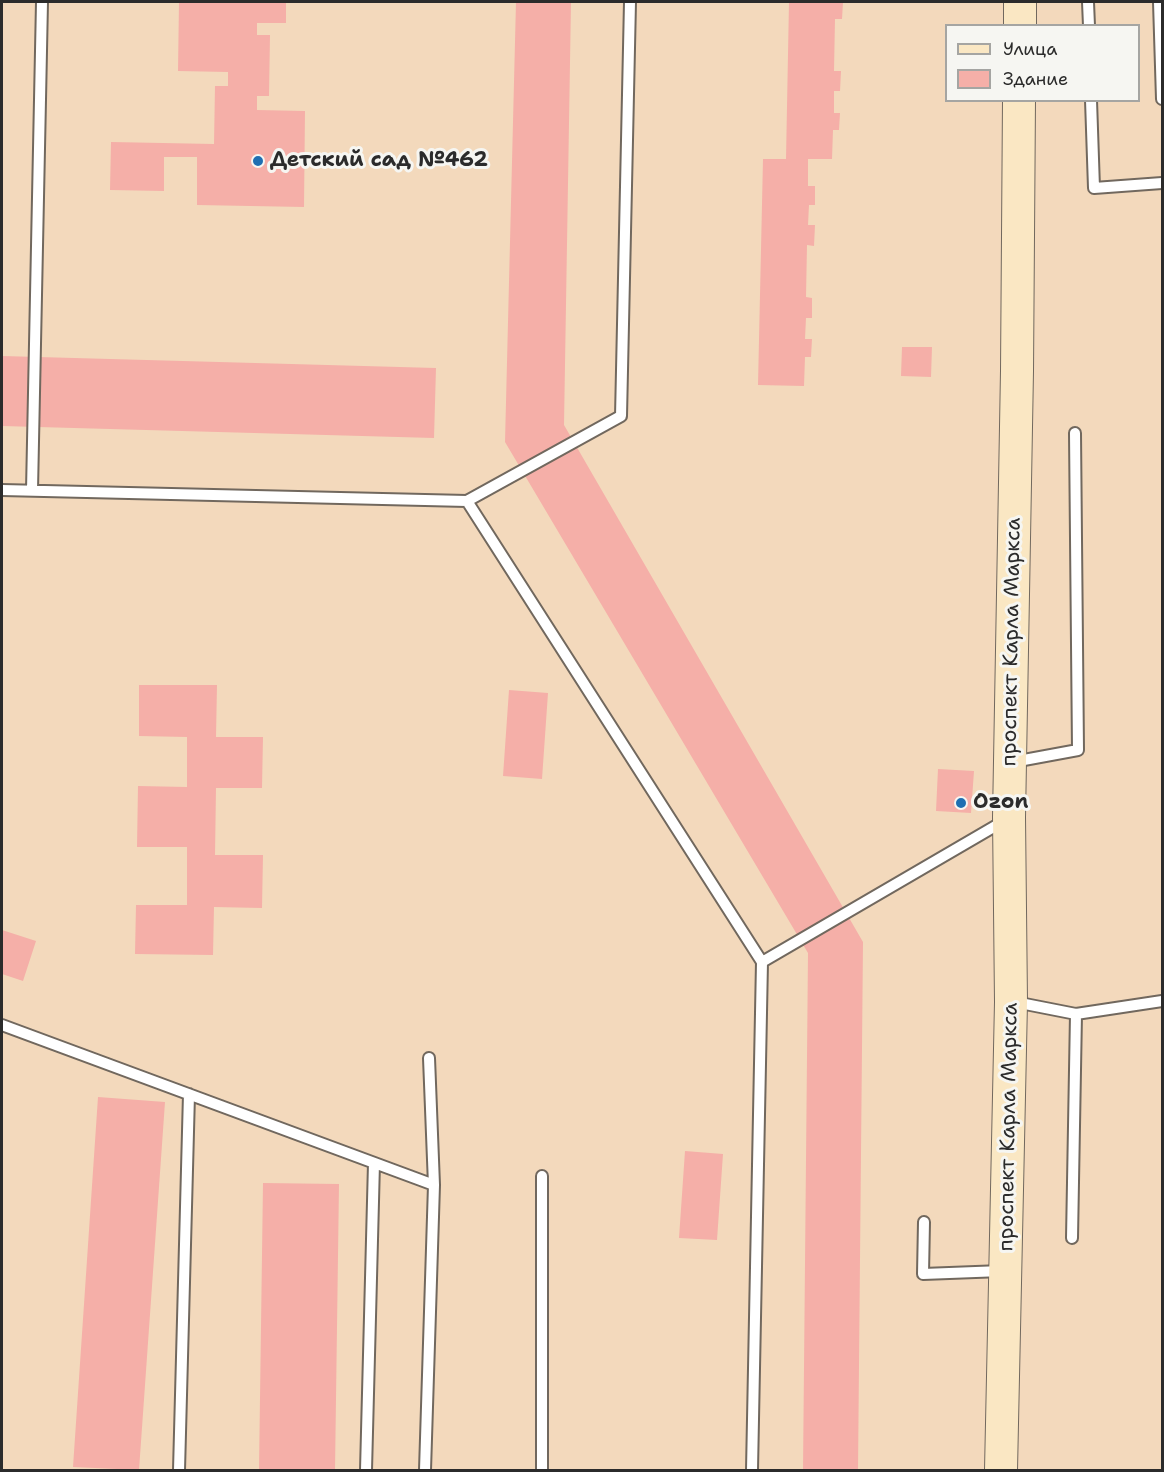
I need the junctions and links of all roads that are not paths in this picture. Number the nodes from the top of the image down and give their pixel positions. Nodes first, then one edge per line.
1 (42, 2) edge
2 (630, 2) edge
3 (1020, 2) edge
4 (1089, 2) edge
5 (1159, 2) edge
6 (1020, 24) edge
7 (1089, 24) edge
8 (1162, 99) edge
9 (1019, 102) edge
10 (1091, 102) edge
11 (1162, 183) edge
12 (1075, 433) dead end
13 (2, 490) edge
14 (32, 490) junction
15 (467, 501) junction
16 (1010, 763) junction
17 (1009, 818) junction
18 (762, 962) junction
19 (1162, 1001) edge
20 (1011, 1002) junction
21 (1076, 1014) junction
22 (2, 1025) edge
23 (429, 1058) dead end
24 (189, 1094) junction
25 (374, 1163) junction
26 (542, 1176) dead end
27 (434, 1185) junction
28 (924, 1222) dead end
29 (1072, 1238) dead end
30 (1006, 1271) junction
31 (179, 1470) edge
32 (366, 1470) edge
33 (425, 1470) edge
34 (542, 1470) edge
35 (752, 1470) edge
36 (1001, 1470) edge

1 - 14 lane
2 - 15 lane
3 - 6 main road
4 - 7 lane
5 - 8 lane
9 - 16 main road, проспект Карла Маркса
10 - 11 lane
12 - 16 lane
13 - 14 lane
14 - 15 lane
15 - 18 lane
16 - 17 main road, проспект Карла Маркса
17 - 18 lane
17 - 20 main road, проспект Карла Маркса
18 - 35 lane
19 - 21 lane
20 - 21 lane
20 - 30 main road, проспект Карла Маркса
21 - 29 lane
22 - 24 lane
23 - 27 lane
24 - 25 lane
24 - 31 lane
25 - 27 lane
25 - 32 lane
26 - 34 lane
27 - 33 lane
28 - 30 lane
30 - 36 main road, проспект Карла Маркса

